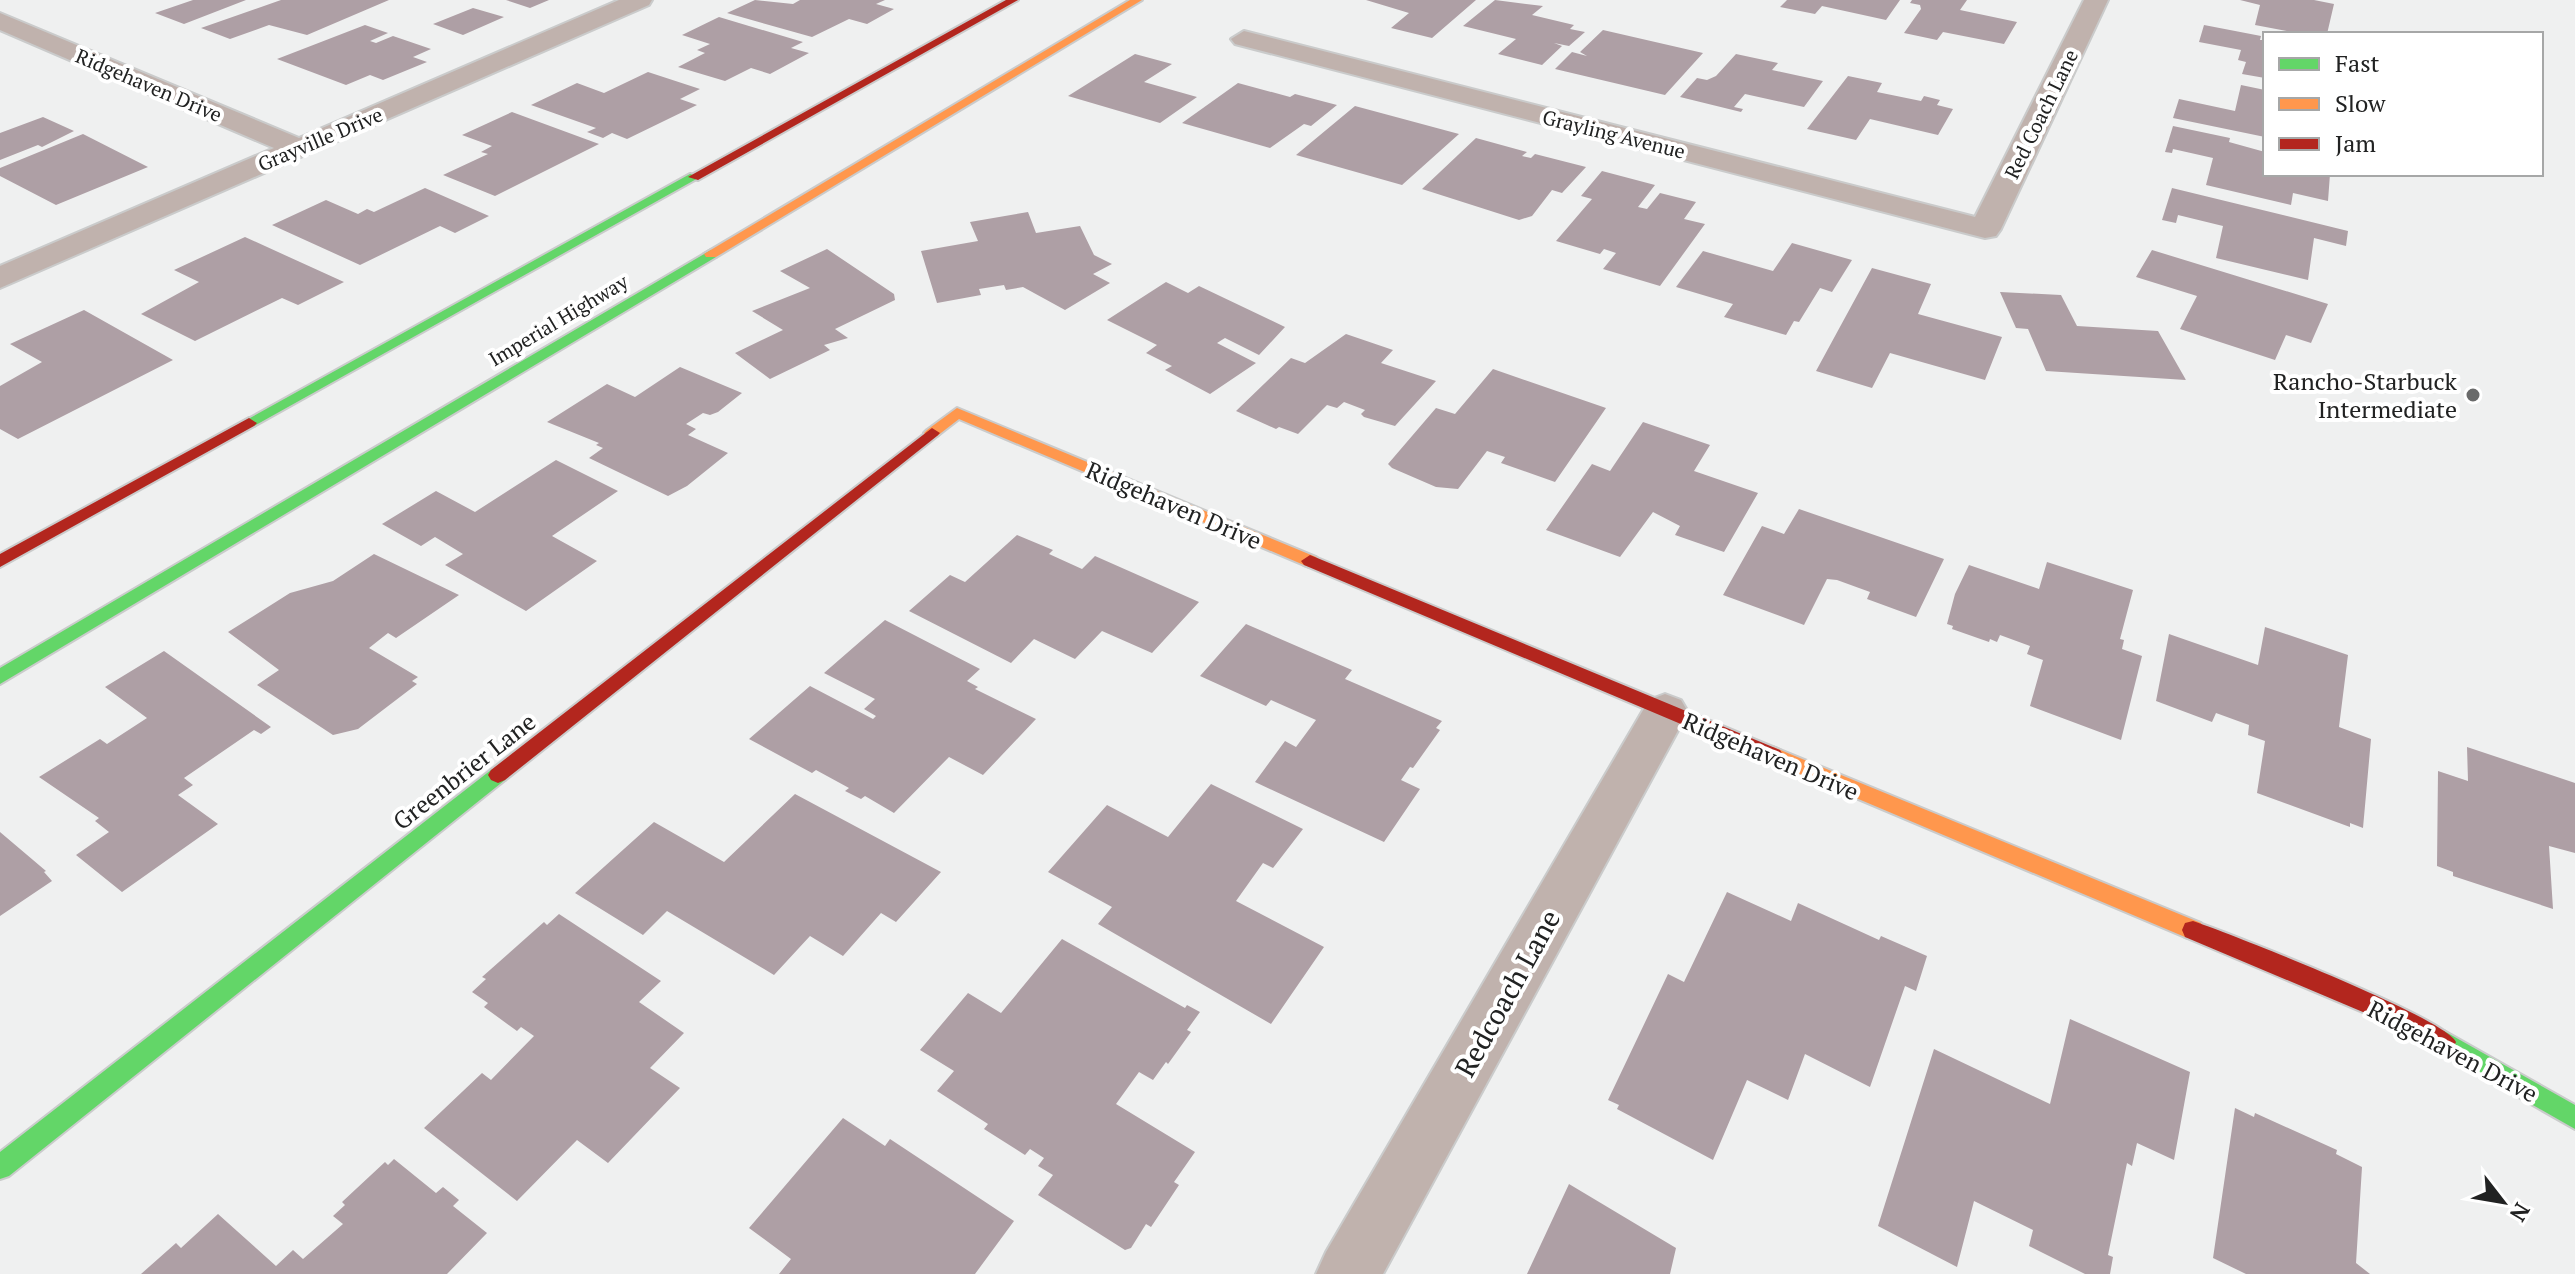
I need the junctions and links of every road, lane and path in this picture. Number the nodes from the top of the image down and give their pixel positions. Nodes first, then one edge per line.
1 (640, 0) edge
2 (1013, 0) edge
3 (1137, 0) edge
4 (2096, 0) edge
5 (0, 21) edge
6 (1244, 39) dead end
7 (298, 148) junction
8 (1985, 229) joint
9 (0, 278) edge
10 (957, 413) joint
11 (0, 561) edge
12 (0, 677) edge
13 (1665, 712) junction
14 (2575, 1118) edge
15 (0, 1167) edge
16 (1348, 1274) edge

1 - 7 street, Grayville Drive
2 - 11 main road
3 - 12 main road, Imperial Highway
4 - 8 street, Red Coach Lane
5 - 7 street, Ridgehaven Drive
6 - 8 street, Grayling Avenue
7 - 9 street, Grayville Drive
10 - 13 main road, Ridgehaven Drive
10 - 15 main road, Greenbrier Lane
13 - 14 main road, Ridgehaven Drive
13 - 16 street, Redcoach Lane

